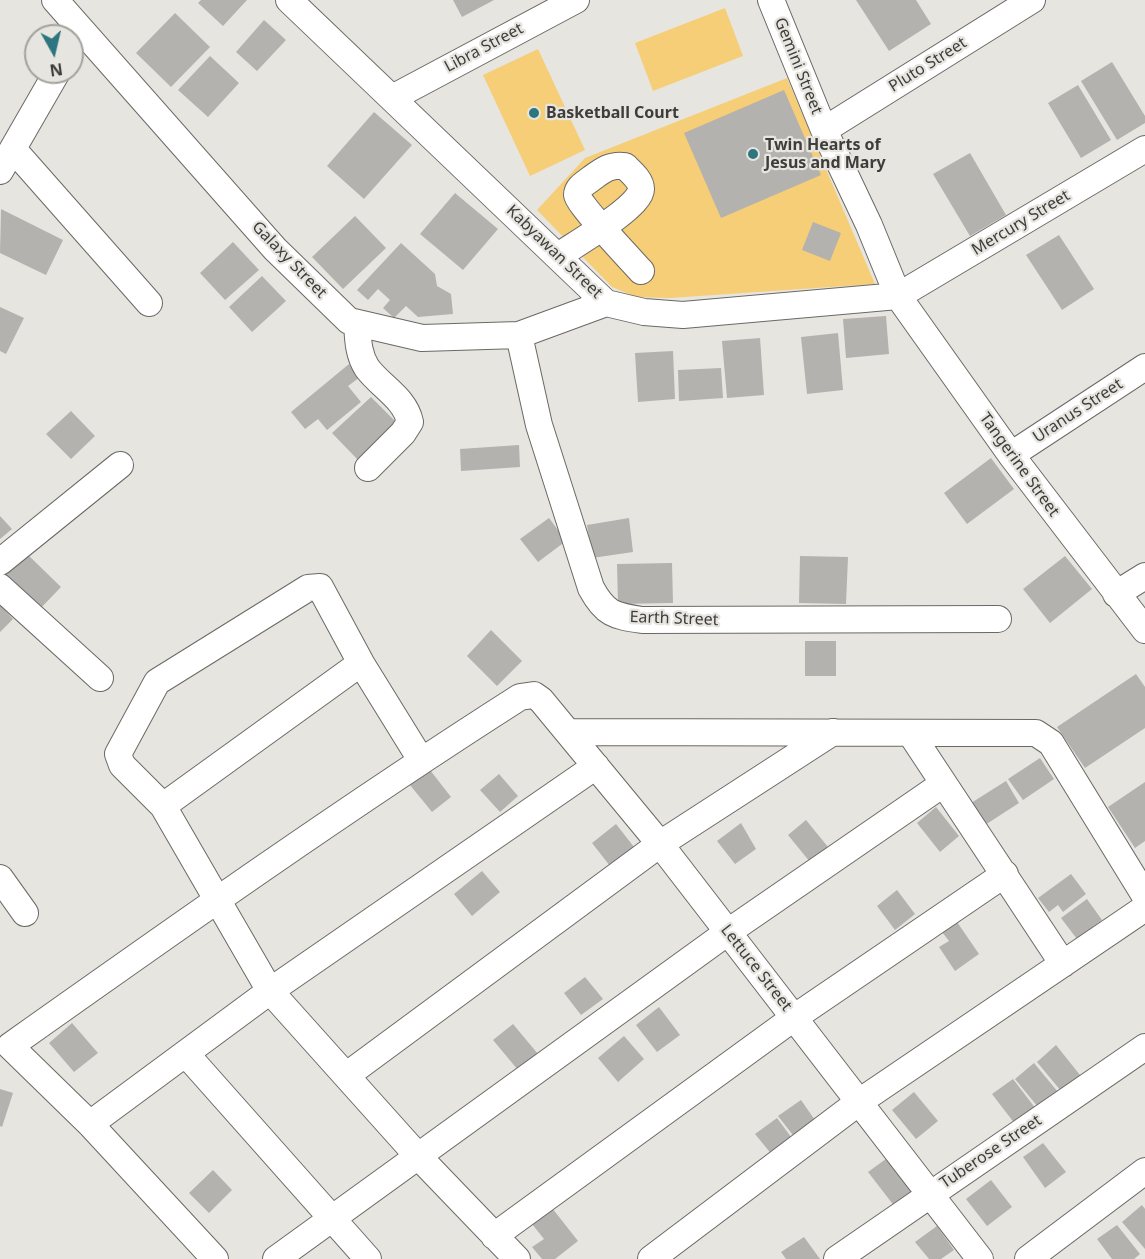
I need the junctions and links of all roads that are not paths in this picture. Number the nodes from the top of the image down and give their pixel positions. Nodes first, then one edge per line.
1 (55, 0) edge
2 (289, 0) edge
3 (576, 0) edge
4 (771, 0) edge
5 (1032, 0) edge
6 (69, 24) edge
7 (84, 44) edge
8 (50, 84) edge
9 (394, 97) junction
10 (824, 130) junction
11 (1145, 149) edge
12 (6, 160) edge
13 (558, 256) junction
14 (641, 271) dead end
15 (898, 297) junction
16 (149, 303) dead end
17 (606, 303) junction
18 (357, 323) junction
19 (519, 335) junction
20 (1145, 368) edge
21 (1011, 455) junction
22 (120, 465) dead end
23 (368, 468) dead end
24 (0, 562) edge
25 (1145, 576) edge
26 (0, 587) edge
27 (1116, 594) junction
28 (998, 620) dead end
29 (1145, 630) edge
30 (361, 663) junction
31 (100, 678) dead end
32 (568, 732) junction
33 (833, 732) junction
34 (911, 734) junction
35 (421, 760) junction
36 (596, 765) junction
37 (943, 784) junction
38 (163, 806) junction
39 (660, 844) junction
40 (1005, 874) junction
41 (0, 878) edge
42 (1145, 896) edge
43 (219, 899) junction
44 (1145, 908) edge
45 (26, 914) dead end
46 (728, 932) junction
47 (1063, 964) junction
48 (270, 991) junction
49 (795, 1017) junction
50 (1145, 1047) edge
51 (186, 1054) junction
52 (347, 1075) junction
53 (859, 1102) junction
54 (90, 1124) junction
55 (417, 1155) junction
56 (1145, 1171) edge
57 (930, 1194) junction
58 (332, 1218) junction
59 (494, 1236) junction
60 (215, 1259) edge
61 (276, 1259) edge
62 (368, 1259) edge
63 (517, 1259) edge
64 (651, 1259) edge
65 (837, 1259) edge
66 (980, 1259) edge
67 (1028, 1259) edge

1 - 6 street, Galaxy Street
2 - 9 street, Kabyawan Street
3 - 9 street, Libra Street
4 - 10 street, Gemini Street
5 - 10 street, Pluto Street
7 - 18 street, Galaxy Street
8 - 12 street
9 - 13 street, Kabyawan Street
10 - 15 street, Gemini Street
11 - 15 street, Mercury Street
12 - 16 street
13 - 14 street
13 - 17 street, Kabyawan Street
15 - 17 street, Kabyawan Street
15 - 21 street, Tangerine Street
17 - 19 street, Galaxy Street
18 - 19 street, Galaxy Street
18 - 23 street
19 - 28 street, Earth Street
20 - 21 street, Uranus Street
21 - 27 street, Tangerine Street
22 - 24 street
25 - 27 street
26 - 31 street
27 - 29 street, Tangerine Street
30 - 35 street
30 - 38 street
30 - 38 street
32 - 33 street
32 - 35 street, Lettuce Street
32 - 36 street, Lettuce Street
33 - 34 street
33 - 39 street
34 - 37 street
34 - 42 street
35 - 43 street
36 - 39 street, Lettuce Street
36 - 48 street
37 - 40 street
37 - 46 street
38 - 43 street
39 - 46 street, Lettuce Street
39 - 52 street
40 - 47 street
40 - 49 street
41 - 45 street
43 - 48 street
43 - 54 street
44 - 47 street
46 - 49 street, Lettuce Street
46 - 55 street
47 - 53 street
48 - 51 street
48 - 52 street
49 - 53 street, Lettuce Street
49 - 59 street
50 - 57 street, Tuberose Street
51 - 54 street
51 - 58 street
52 - 55 street
53 - 57 street, Lettuce Street
53 - 64 street
54 - 60 street
55 - 58 street
55 - 59 street
56 - 67 street
57 - 65 street, Tuberose Street
57 - 66 street, Lettuce Street
58 - 61 street
58 - 62 street
59 - 63 street

